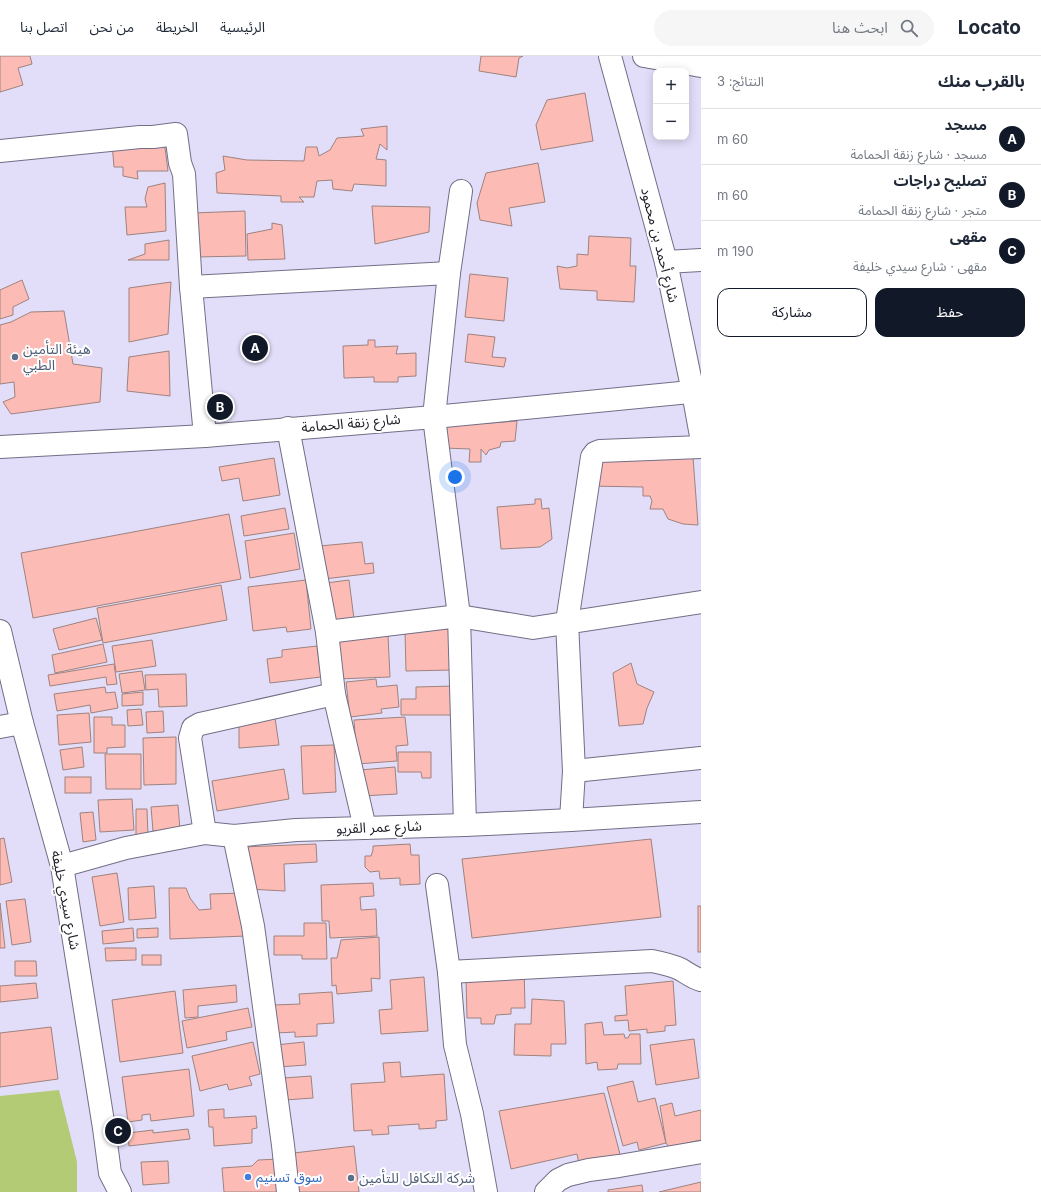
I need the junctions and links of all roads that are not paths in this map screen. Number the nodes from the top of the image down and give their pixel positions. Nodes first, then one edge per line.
1 (610, 56) edge
2 (644, 56) edge
3 (701, 66) edge
4 (0, 151) edge
5 (461, 191) dead end
6 (701, 260) edge
7 (666, 262) junction
8 (449, 274) junction
9 (191, 287) junction
10 (697, 392) edge
11 (434, 417) junction
12 (288, 428) junction
13 (205, 436) junction
14 (701, 436) edge
15 (0, 447) edge
16 (701, 447) edge
17 (701, 602) edge
18 (459, 616) junction
19 (567, 622) junction
20 (0, 631) edge
21 (327, 632) junction
22 (334, 694) junction
23 (22, 723) junction
24 (0, 727) edge
25 (701, 758) edge
26 (574, 771) junction
27 (701, 812) edge
28 (572, 820) junction
29 (465, 825) junction
30 (365, 828) junction
31 (205, 833) junction
32 (234, 836) junction
33 (62, 866) junction
34 (437, 884) dead end
35 (449, 972) junction
36 (701, 980) edge
37 (701, 1152) edge
38 (111, 1186) edge
39 (288, 1192) edge
40 (486, 1192) edge
41 (546, 1192) edge

1 - 7 street, شارع أحمد بن محمود
2 - 3 street
4 - 9 street
5 - 8 street
6 - 7 street
7 - 10 street, شارع أحمد بن محمود
8 - 9 street
8 - 11 street
9 - 13 street
10 - 11 street, شارع زنقة الحمامة
10 - 14 street, شارع أحمد بن محمود
11 - 12 street, شارع زنقة الحمامة
11 - 18 street
12 - 13 street, شارع زنقة الحمامة
12 - 21 street
13 - 15 street, شارع زنقة الحمامة
16 - 19 street
17 - 19 street
18 - 19 street
18 - 21 street
18 - 29 street
19 - 26 street
20 - 23 street, شارع سيدي خليفة
21 - 22 street
22 - 30 street
22 - 31 street
23 - 24 street
23 - 33 street, شارع سيدي خليفة
25 - 26 street
26 - 28 street
27 - 28 street, شارع عمر القريو
28 - 29 street, شارع عمر القريو
29 - 30 street, شارع عمر القريو
30 - 32 street, شارع عمر القريو
31 - 32 street, شارع عمر القريو
31 - 33 street, شارع عمر القريو
32 - 39 street
33 - 38 street, شارع سيدي خليفة
34 - 35 street
35 - 36 street
35 - 40 street
37 - 41 street

